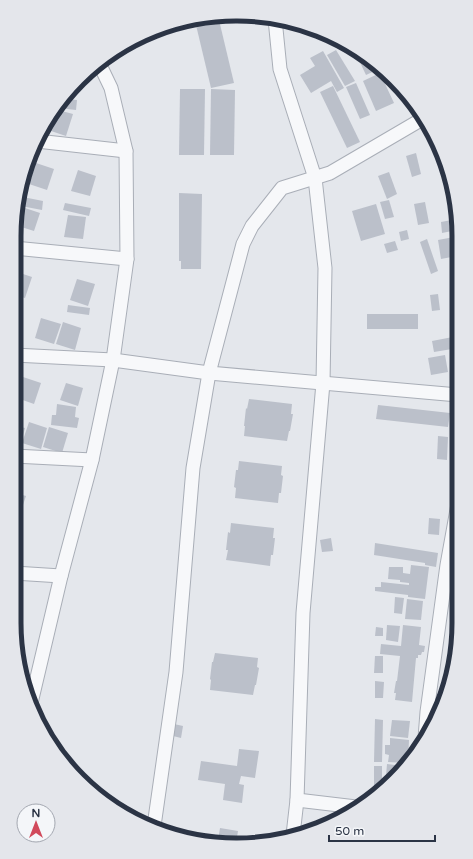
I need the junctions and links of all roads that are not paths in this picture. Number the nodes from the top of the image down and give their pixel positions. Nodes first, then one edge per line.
1 (276, 25) edge
2 (101, 69) edge
3 (418, 121) edge
4 (43, 142) edge
5 (126, 151) junction
6 (315, 178) junction
7 (21, 249) edge
8 (128, 259) junction
9 (21, 355) edge
10 (114, 360) junction
11 (209, 373) junction
12 (323, 383) junction
13 (452, 394) edge
14 (21, 456) edge
15 (92, 460) junction
16 (452, 572) edge
17 (21, 573) edge
18 (61, 576) junction
19 (33, 695) edge
20 (426, 725) edge
21 (297, 800) junction
22 (349, 806) edge
23 (155, 822) edge
24 (293, 831) edge

1 - 6 street
2 - 5 street
3 - 6 street
4 - 5 street
5 - 8 street
6 - 11 street
6 - 12 street
7 - 8 street
8 - 10 street
9 - 10 street
10 - 11 street
10 - 15 street
11 - 12 street
11 - 23 street
12 - 13 street
12 - 21 street
14 - 15 street
15 - 18 street
16 - 20 street
17 - 18 street
18 - 19 street
21 - 22 street
21 - 24 street

